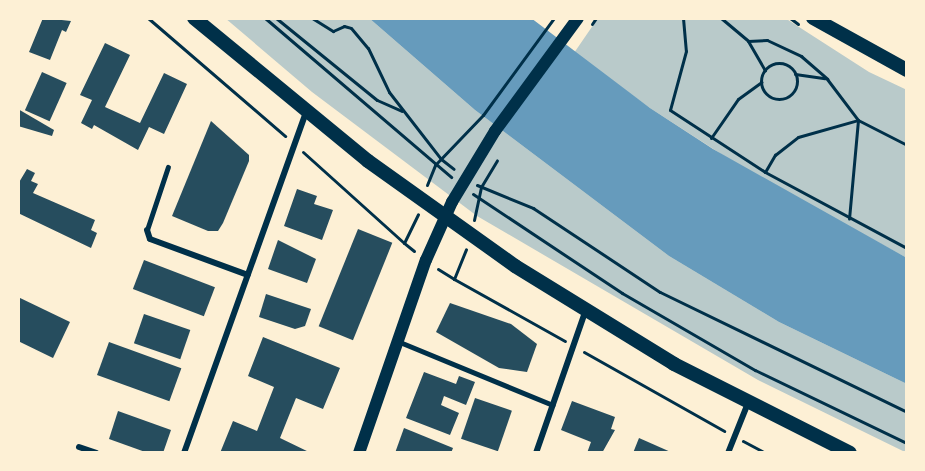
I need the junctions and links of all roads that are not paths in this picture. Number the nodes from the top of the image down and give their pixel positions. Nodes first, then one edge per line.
1 (194, 18) edge
2 (578, 18) edge
3 (813, 18) edge
4 (907, 70) edge
5 (306, 113) junction
6 (168, 167) dead end
7 (444, 218) junction
8 (147, 230) joint
9 (248, 275) junction
10 (585, 312) junction
11 (398, 341) junction
12 (748, 403) junction
13 (553, 405) junction
14 (79, 447) dead end
15 (96, 453) edge
16 (184, 453) edge
17 (358, 453) edge
18 (536, 453) edge
19 (728, 453) edge
20 (850, 453) edge

1 - 5 main road
2 - 7 main road
3 - 4 main road
5 - 7 main road
5 - 9 street
6 - 8 lane
7 - 10 main road
7 - 11 main road
8 - 9 street
9 - 16 street
10 - 12 main road
10 - 13 street
11 - 13 lane
11 - 17 main road
12 - 19 street
12 - 20 main road
13 - 18 street
14 - 15 street

